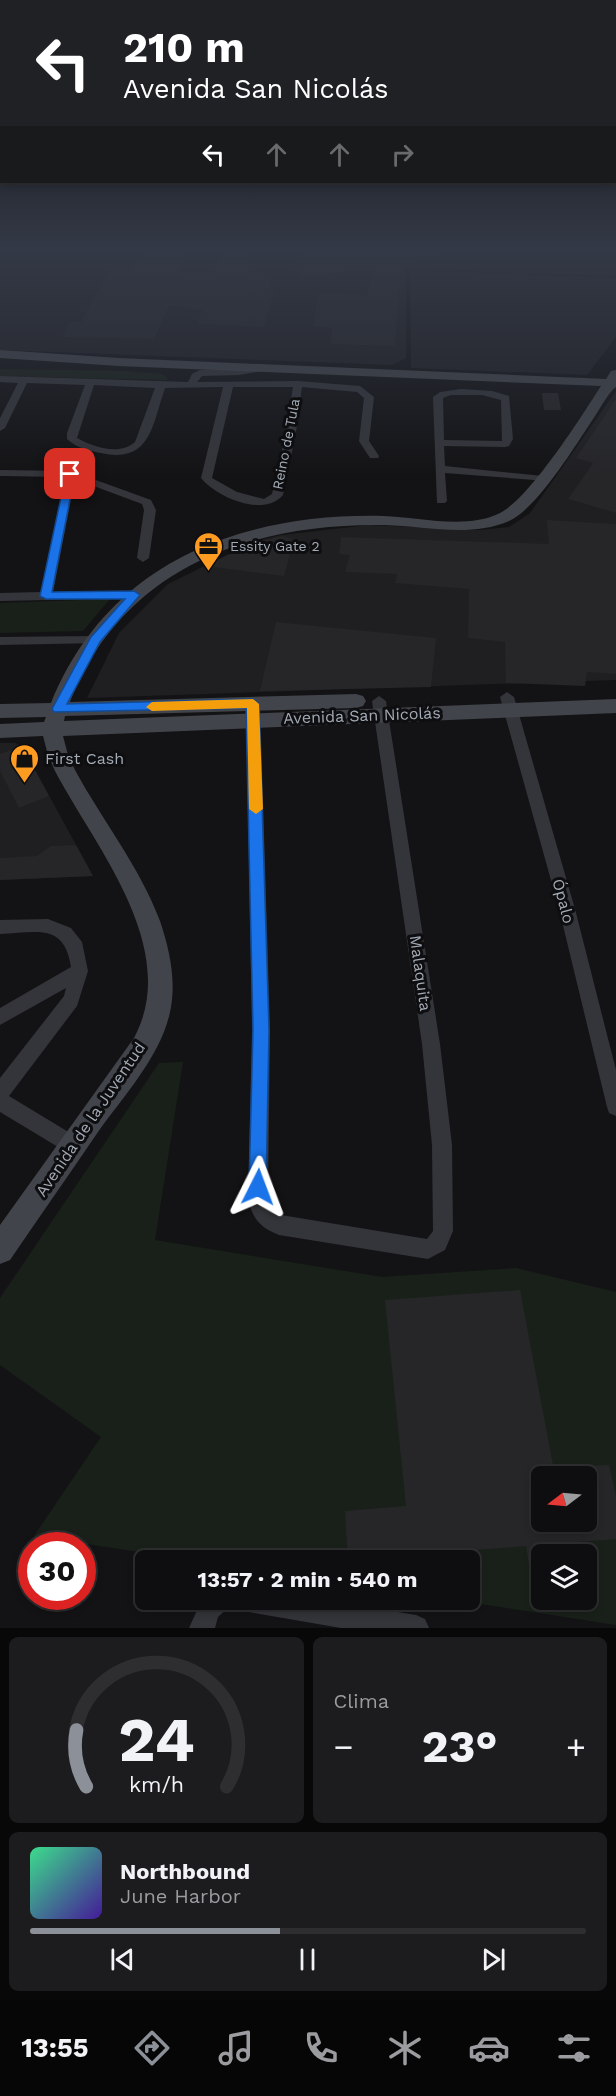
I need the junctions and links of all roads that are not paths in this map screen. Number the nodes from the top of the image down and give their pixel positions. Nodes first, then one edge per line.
1 (0, 356) edge
2 (265, 368) junction
3 (178, 375) junction
4 (0, 379) edge
5 (24, 380) junction
6 (614, 380) edge
7 (91, 381) junction
8 (229, 384) junction
9 (298, 384) junction
10 (161, 385) junction
11 (191, 385) junction
12 (0, 429) edge
13 (439, 443) junction
14 (374, 456) dead end
15 (0, 472) edge
16 (440, 472) junction
17 (70, 474) junction
18 (540, 482) junction
19 (441, 501) dead end
20 (143, 558) dead end
21 (134, 595) junction
22 (46, 596) junction
23 (0, 597) edge
24 (95, 640) junction
25 (0, 641) edge
26 (616, 694) edge
27 (508, 703) junction
28 (616, 706) edge
29 (380, 708) junction
30 (0, 711) edge
31 (253, 712) junction
32 (55, 719) junction
33 (0, 730) edge
34 (0, 927) edge
35 (81, 971) junction
36 (0, 1017) edge
37 (0, 1093) edge
38 (0, 1101) edge
39 (616, 1107) edge
40 (73, 1146) junction
41 (0, 1250) edge
42 (309, 1610) edge
43 (416, 1628) edge

1 - 3 street
2 - 3 street
2 - 6 street
2 - 11 street
3 - 10 street
3 - 11 street
4 - 5 street
5 - 7 street
5 - 12 street
6 - 18 street
7 - 10 street
7 - 10 street
8 - 9 street
8 - 9 street, Reino de Tula
8 - 11 street
9 - 14 street
13 - 13 street
13 - 16 street
15 - 17 street
16 - 18 street
16 - 19 street
17 - 20 street
17 - 22 street
18 - 21 street
21 - 22 street
21 - 24 street
22 - 23 street
24 - 25 street
24 - 32 street
26 - 27 street, Avenida San Nicolás
27 - 28 street, Avenida San Nicolás
27 - 29 street, Avenida San Nicolás
27 - 39 street, Ópalo
29 - 31 street, Avenida San Nicolás
29 - 31 street, Malaquita
30 - 32 street, Avenida San Nicolás
31 - 32 street, Avenida San Nicolás
32 - 33 street, Avenida San Nicolás
32 - 40 street, Avenida de la Juventud
34 - 35 street
35 - 36 street
35 - 37 street
38 - 40 street
40 - 41 street, Avenida de la Juventud
42 - 43 street

